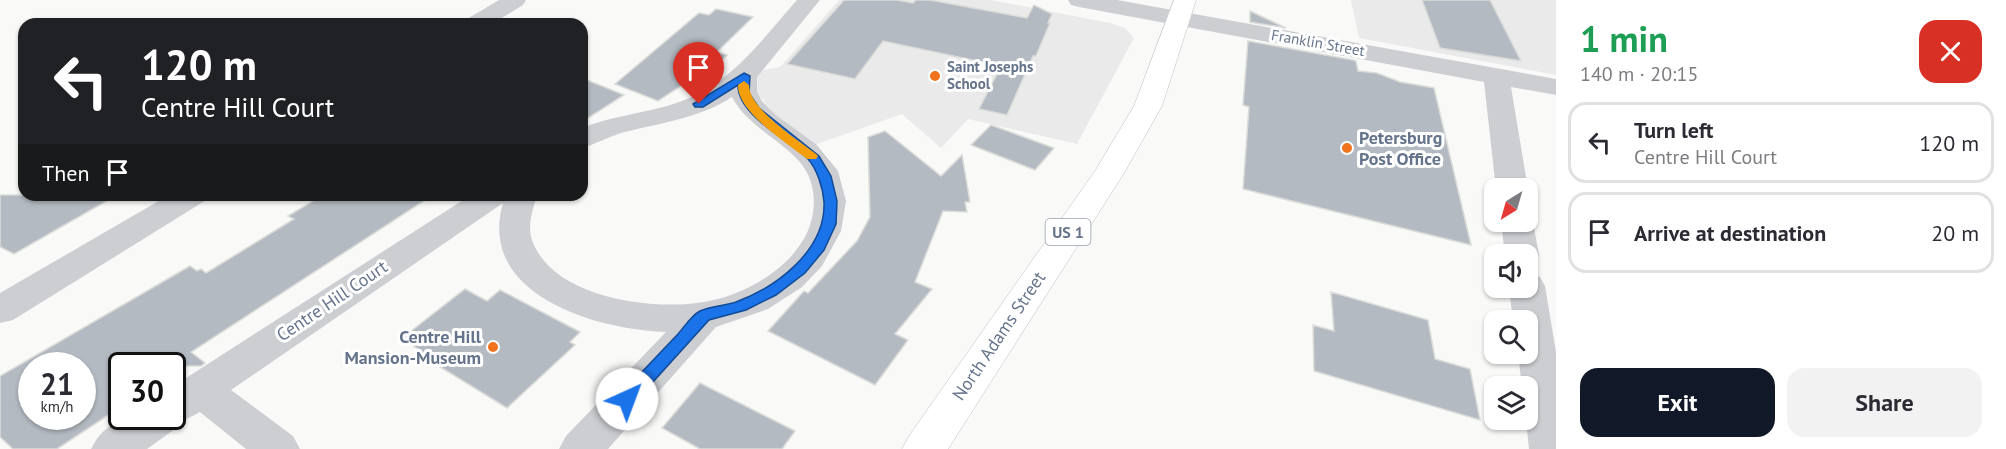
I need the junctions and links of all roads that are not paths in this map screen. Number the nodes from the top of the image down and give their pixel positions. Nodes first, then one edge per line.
1 (515, 0) edge
2 (809, 0) edge
3 (1079, 0) edge
4 (1182, 9) edge
5 (485, 18) edge
6 (744, 76) junction
7 (1496, 76) junction
8 (1556, 87) edge
9 (588, 136) edge
10 (1510, 178) edge
11 (182, 201) edge
12 (484, 201) edge
13 (519, 201) edge
14 (1529, 298) edge
15 (0, 310) edge
16 (704, 316) junction
17 (187, 399) edge
18 (141, 430) edge
19 (113, 449) edge
20 (278, 449) edge
21 (581, 449) edge
22 (924, 449) edge
23 (1551, 449) edge

1 - 5 street
2 - 6 street
3 - 4 street, Franklin Street
4 - 7 street, Franklin Street
4 - 22 main road, North Adams Street / US 1
6 - 9 street
6 - 16 street
7 - 8 street, Franklin Street
7 - 10 street
11 - 15 street
12 - 17 street, Centre Hill Court
13 - 16 street
14 - 23 street
16 - 21 street
17 - 20 street
18 - 19 street

